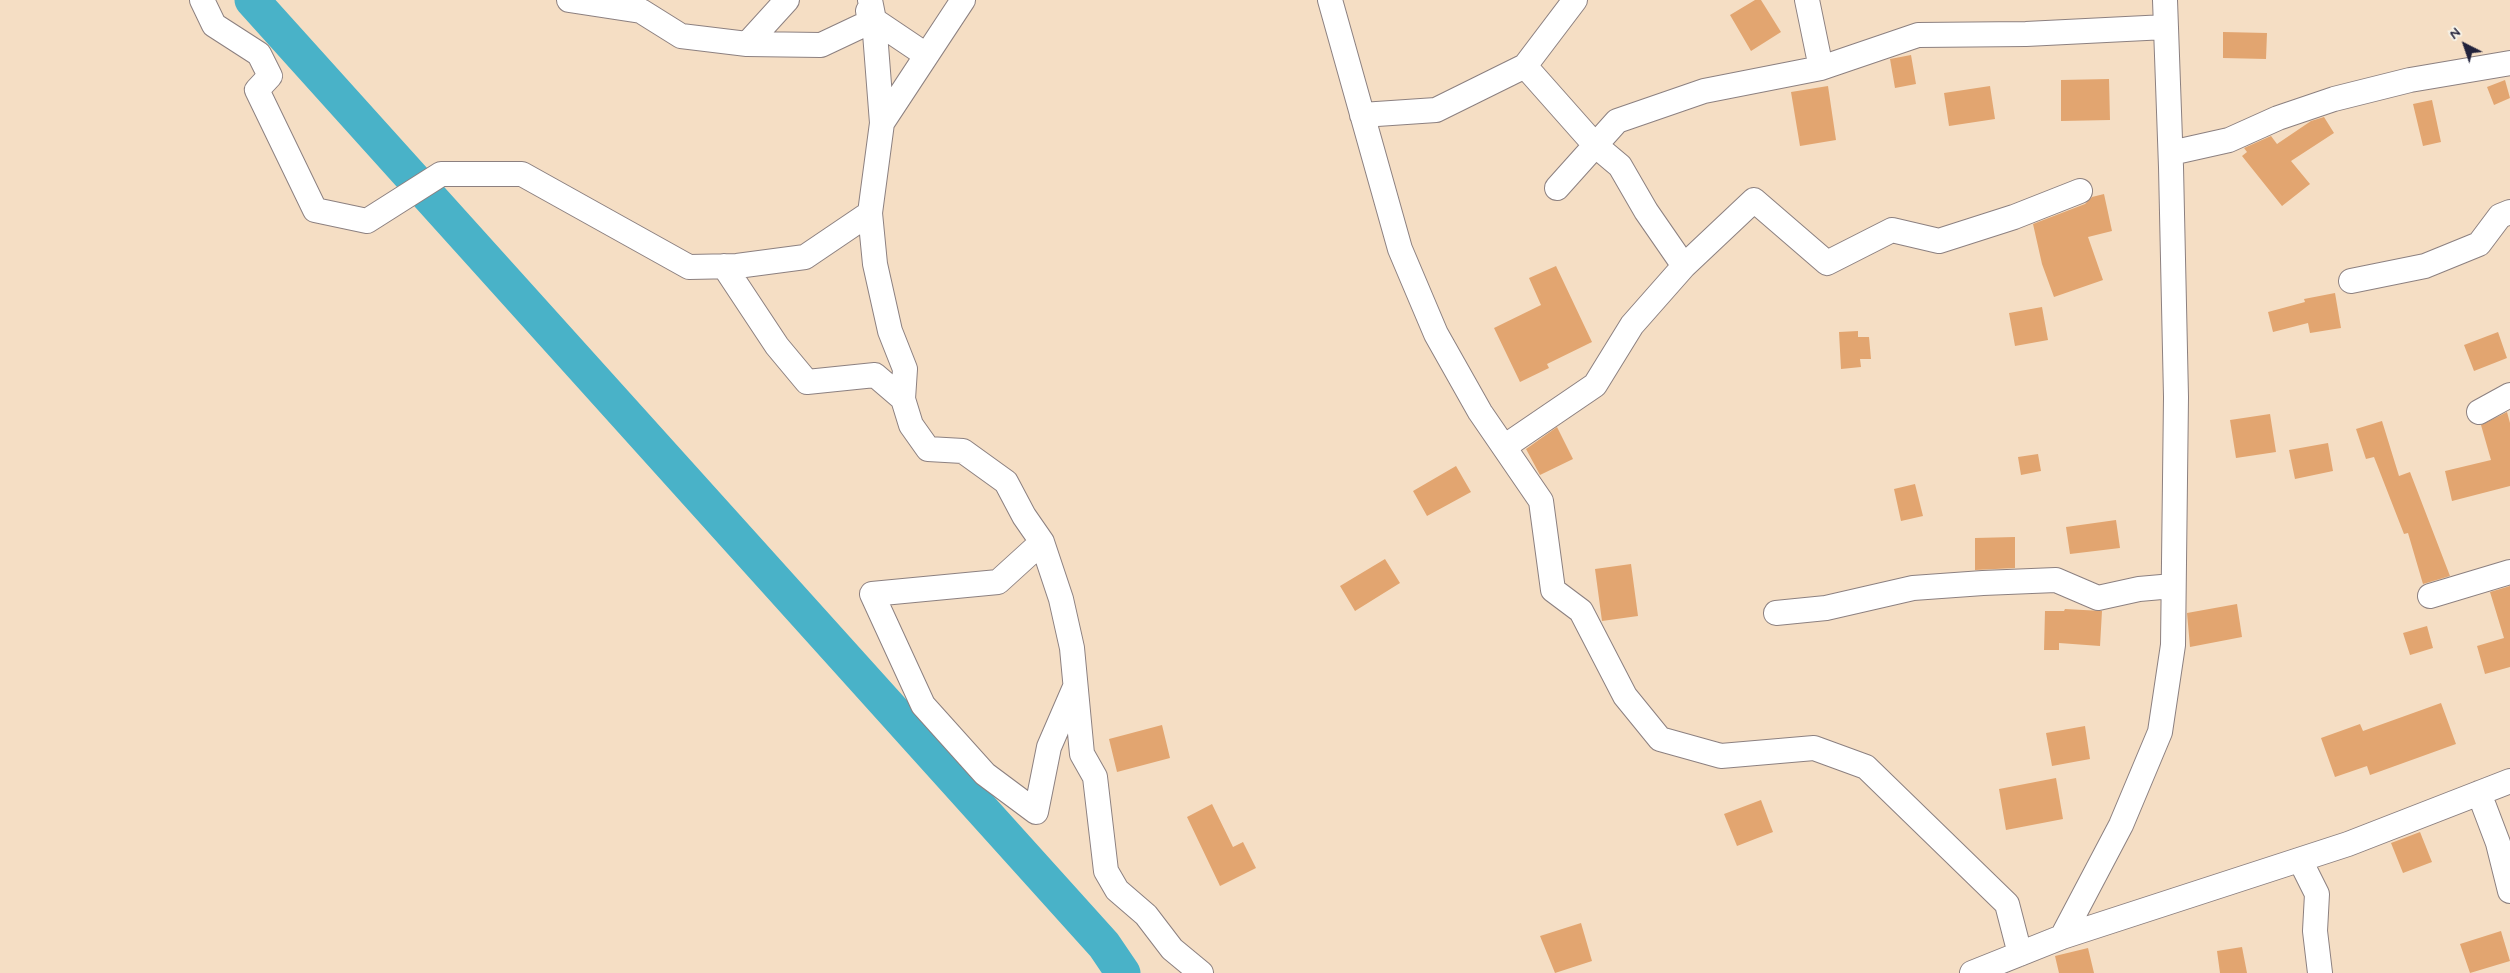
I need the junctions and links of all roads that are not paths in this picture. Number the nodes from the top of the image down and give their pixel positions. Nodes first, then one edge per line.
1 (202, 0) edge
2 (569, 0) edge
3 (787, 0) edge
4 (860, 0) edge
5 (963, 0) edge
6 (1330, 0) edge
7 (1575, 0) edge
8 (1807, 0) edge
9 (2165, 0) edge
10 (872, 10) edge
11 (2166, 27) junction
12 (747, 44) junction
13 (926, 55) junction
14 (2510, 63) edge
15 (1525, 66) junction
16 (1821, 68) junction
17 (1362, 115) junction
18 (882, 123) junction
19 (1595, 145) junction
20 (2171, 153) junction
21 (1557, 188) dead end
22 (2080, 191) dead end
23 (2510, 212) edge
24 (870, 213) junction
25 (724, 266) junction
26 (1684, 266) junction
27 (2352, 281) dead end
28 (2510, 395) edge
29 (903, 399) junction
30 (2479, 412) dead end
31 (1504, 447) junction
32 (1042, 542) junction
33 (2510, 572) edge
34 (2173, 586) junction
35 (2430, 596) dead end
36 (1776, 614) dead end
37 (1076, 686) junction
38 (2510, 781) edge
39 (2479, 793) junction
40 (2300, 860) junction
41 (2510, 891) edge
42 (2062, 938) junction
43 (2020, 954) junction
44 (1201, 973) edge
45 (1972, 973) edge
46 (2320, 973) edge

1 - 25 street
2 - 12 street
3 - 12 street
4 - 10 street
5 - 13 street
6 - 17 street
7 - 15 street
8 - 16 street
9 - 11 street
10 - 12 street
10 - 13 street
10 - 18 street
11 - 16 street
11 - 20 street
13 - 18 street
14 - 20 street
15 - 17 street
15 - 19 street
16 - 19 street
17 - 31 street
18 - 24 street
19 - 21 street
19 - 26 street
20 - 34 street
22 - 26 street
23 - 27 street
24 - 25 street
24 - 29 street
25 - 29 street
26 - 31 street
28 - 30 street
29 - 32 street
31 - 43 street
32 - 37 street
32 - 37 street
33 - 35 street
34 - 36 street
34 - 42 street
37 - 44 street
38 - 39 street
39 - 40 street
39 - 41 street
40 - 42 street
40 - 46 street
42 - 43 street
43 - 45 street

